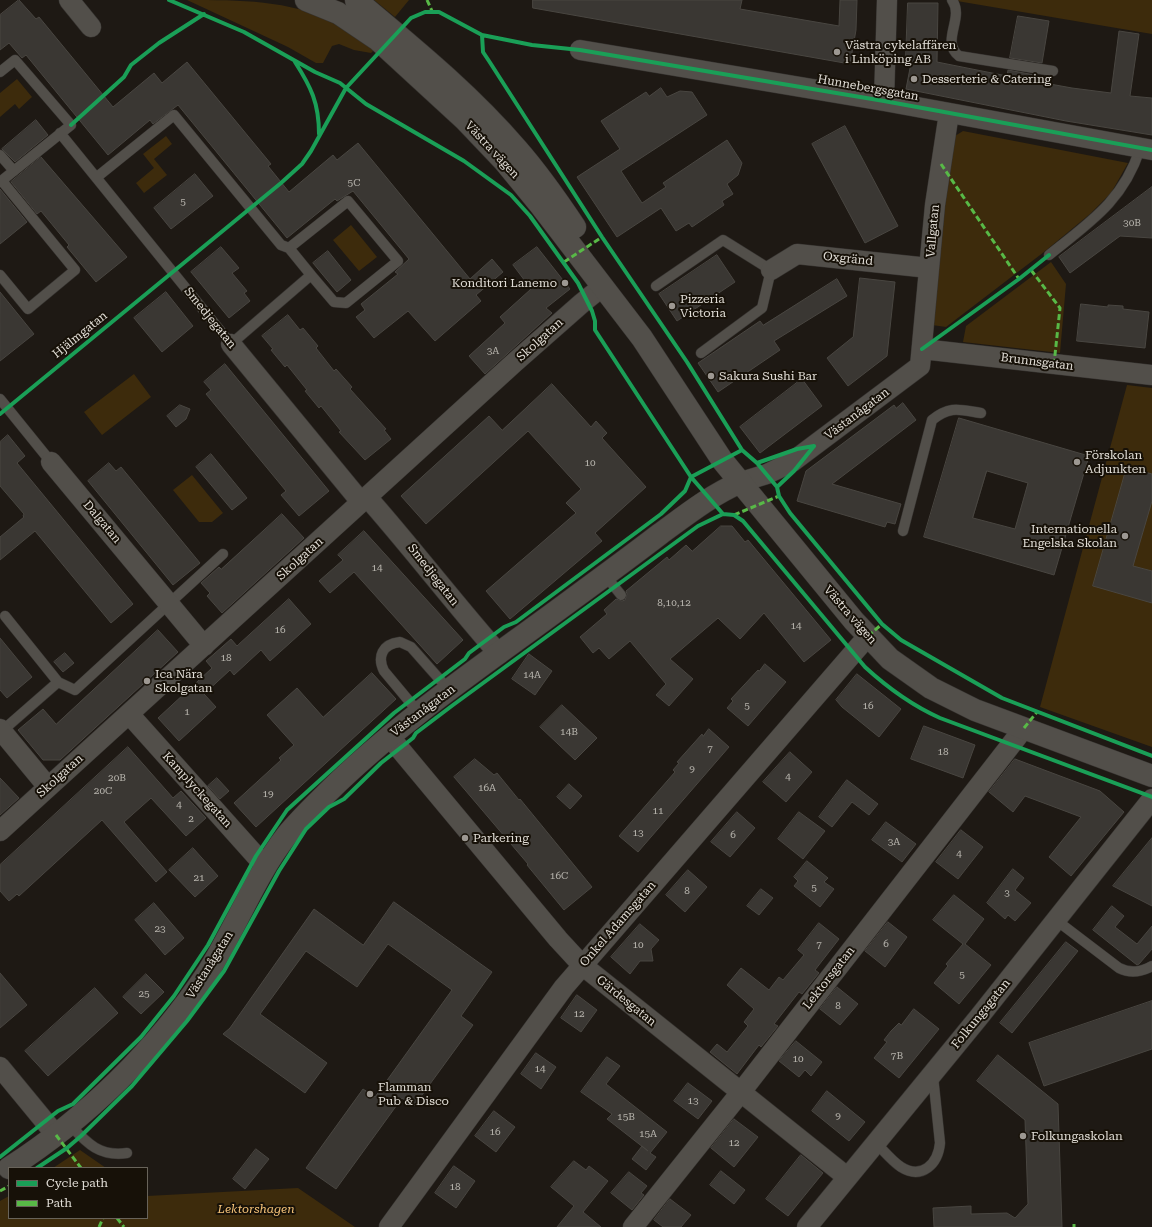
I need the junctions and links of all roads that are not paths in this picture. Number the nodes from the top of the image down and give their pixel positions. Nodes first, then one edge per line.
1 (69, 0) edge
2 (306, 0) edge
3 (356, 0) edge
4 (887, 0) edge
5 (952, 0) edge
6 (91, 27) dead end
7 (580, 50) dead end
8 (1053, 71) dead end
9 (0, 72) edge
10 (884, 101) junction
11 (949, 113) junction
12 (60, 133) junction
13 (1146, 149) edge
14 (0, 154) edge
15 (14, 171) junction
16 (97, 177) junction
17 (1, 182) edge
18 (289, 248) junction
19 (1049, 255) dead end
20 (929, 268) junction
21 (771, 270) junction
22 (311, 274) junction
23 (0, 275) edge
24 (656, 286) dead end
25 (602, 287) junction
26 (642, 338) junction
27 (231, 344) junction
28 (922, 349) junction
29 (701, 352) dead end
30 (1152, 375) edge
31 (0, 399) edge
32 (981, 413) dead end
33 (51, 462) joint
34 (741, 482) junction
35 (364, 500) junction
36 (903, 531) dead end
37 (223, 554) dead end
38 (605, 575) junction
39 (621, 595) dead end
40 (168, 602) junction
41 (5, 616) dead end
42 (868, 636) junction
43 (204, 646) junction
44 (499, 654) junction
45 (58, 682) junction
46 (449, 690) junction
47 (419, 713) junction
48 (129, 714) junction
49 (1024, 728) junction
50 (1, 730) edge
51 (389, 736) junction
52 (1152, 776) edge
53 (48, 787) junction
54 (1152, 799) edge
55 (0, 831) edge
56 (267, 864) junction
57 (1056, 920) junction
58 (582, 966) junction
59 (1152, 966) edge
60 (0, 1067) edge
61 (932, 1073) junction
62 (741, 1092) junction
63 (63, 1129) junction
64 (876, 1143) junction
65 (127, 1153) dead end
66 (10, 1167) edge
67 (847, 1177) junction
68 (389, 1227) edge
69 (633, 1227) edge
70 (807, 1227) edge

1 - 6 street
2 - 25 main road, Västra vägen
3 - 26 main road, Västra vägen
4 - 10 street
5 - 8 lane
7 - 10 street, Hunnebergsgatan
9 - 12 lane
10 - 11 street, Hunnebergsgatan
11 - 13 street, Hunnebergsgatan
11 - 20 street, Vallgatan
12 - 15 lane
12 - 16 lane, Smedjegatan
13 - 19 lane
14 - 15 lane
15 - 17 lane
16 - 18 lane
16 - 27 lane, Smedjegatan
17 - 23 lane
18 - 22 lane
18 - 22 lane
20 - 21 street, Oxgränd
20 - 28 street, Vallgatan
21 - 24 lane
21 - 29 lane
22 - 27 lane
25 - 26 main road, Västra vägen
25 - 35 street, Skolgatan
26 - 34 main road, Västra vägen
27 - 35 street, Smedjegatan
28 - 30 street, Brunnsgatan
28 - 34 street, Västanågatan
31 - 33 lane, Dalgatan
32 - 36 lane
33 - 40 street, Dalgatan
34 - 38 main road, Västanågatan
34 - 42 main road, Västra vägen
35 - 43 street, Skolgatan
35 - 44 street, Smedjegatan
37 - 40 lane
38 - 39 lane
38 - 44 main road, Västanågatan
40 - 43 street, Dalgatan
40 - 45 lane
41 - 45 lane
42 - 49 main road, Västra vägen
42 - 58 street, Onkel Adamsgatan
43 - 48 street, Skolgatan
44 - 46 main road, Västanågatan
45 - 50 lane
46 - 47 main road, Västanågatan
46 - 47 lane
47 - 51 main road, Västanågatan
48 - 53 street, Skolgatan
48 - 56 street, Kamplyckegatan
49 - 52 main road, Västra vägen
49 - 62 street, Lektorsgatan
50 - 53 street
51 - 56 main road, Västanågatan
51 - 58 street, Gärdesgatan
53 - 55 street, Skolgatan
54 - 57 street, Folkungagatan
56 - 63 main road, Västanågatan
57 - 59 lane
57 - 61 street, Folkungagatan
58 - 62 street, Gärdesgatan
58 - 68 street, Onkel Adamsgatan
60 - 63 street
61 - 64 street, Folkungagatan
61 - 64 lane
62 - 67 street, Gärdesgatan
62 - 69 street, Lektorsgatan
63 - 65 lane
63 - 66 main road, Västanågatan
64 - 67 street, Folkungagatan
67 - 70 street, Folkungagatan

